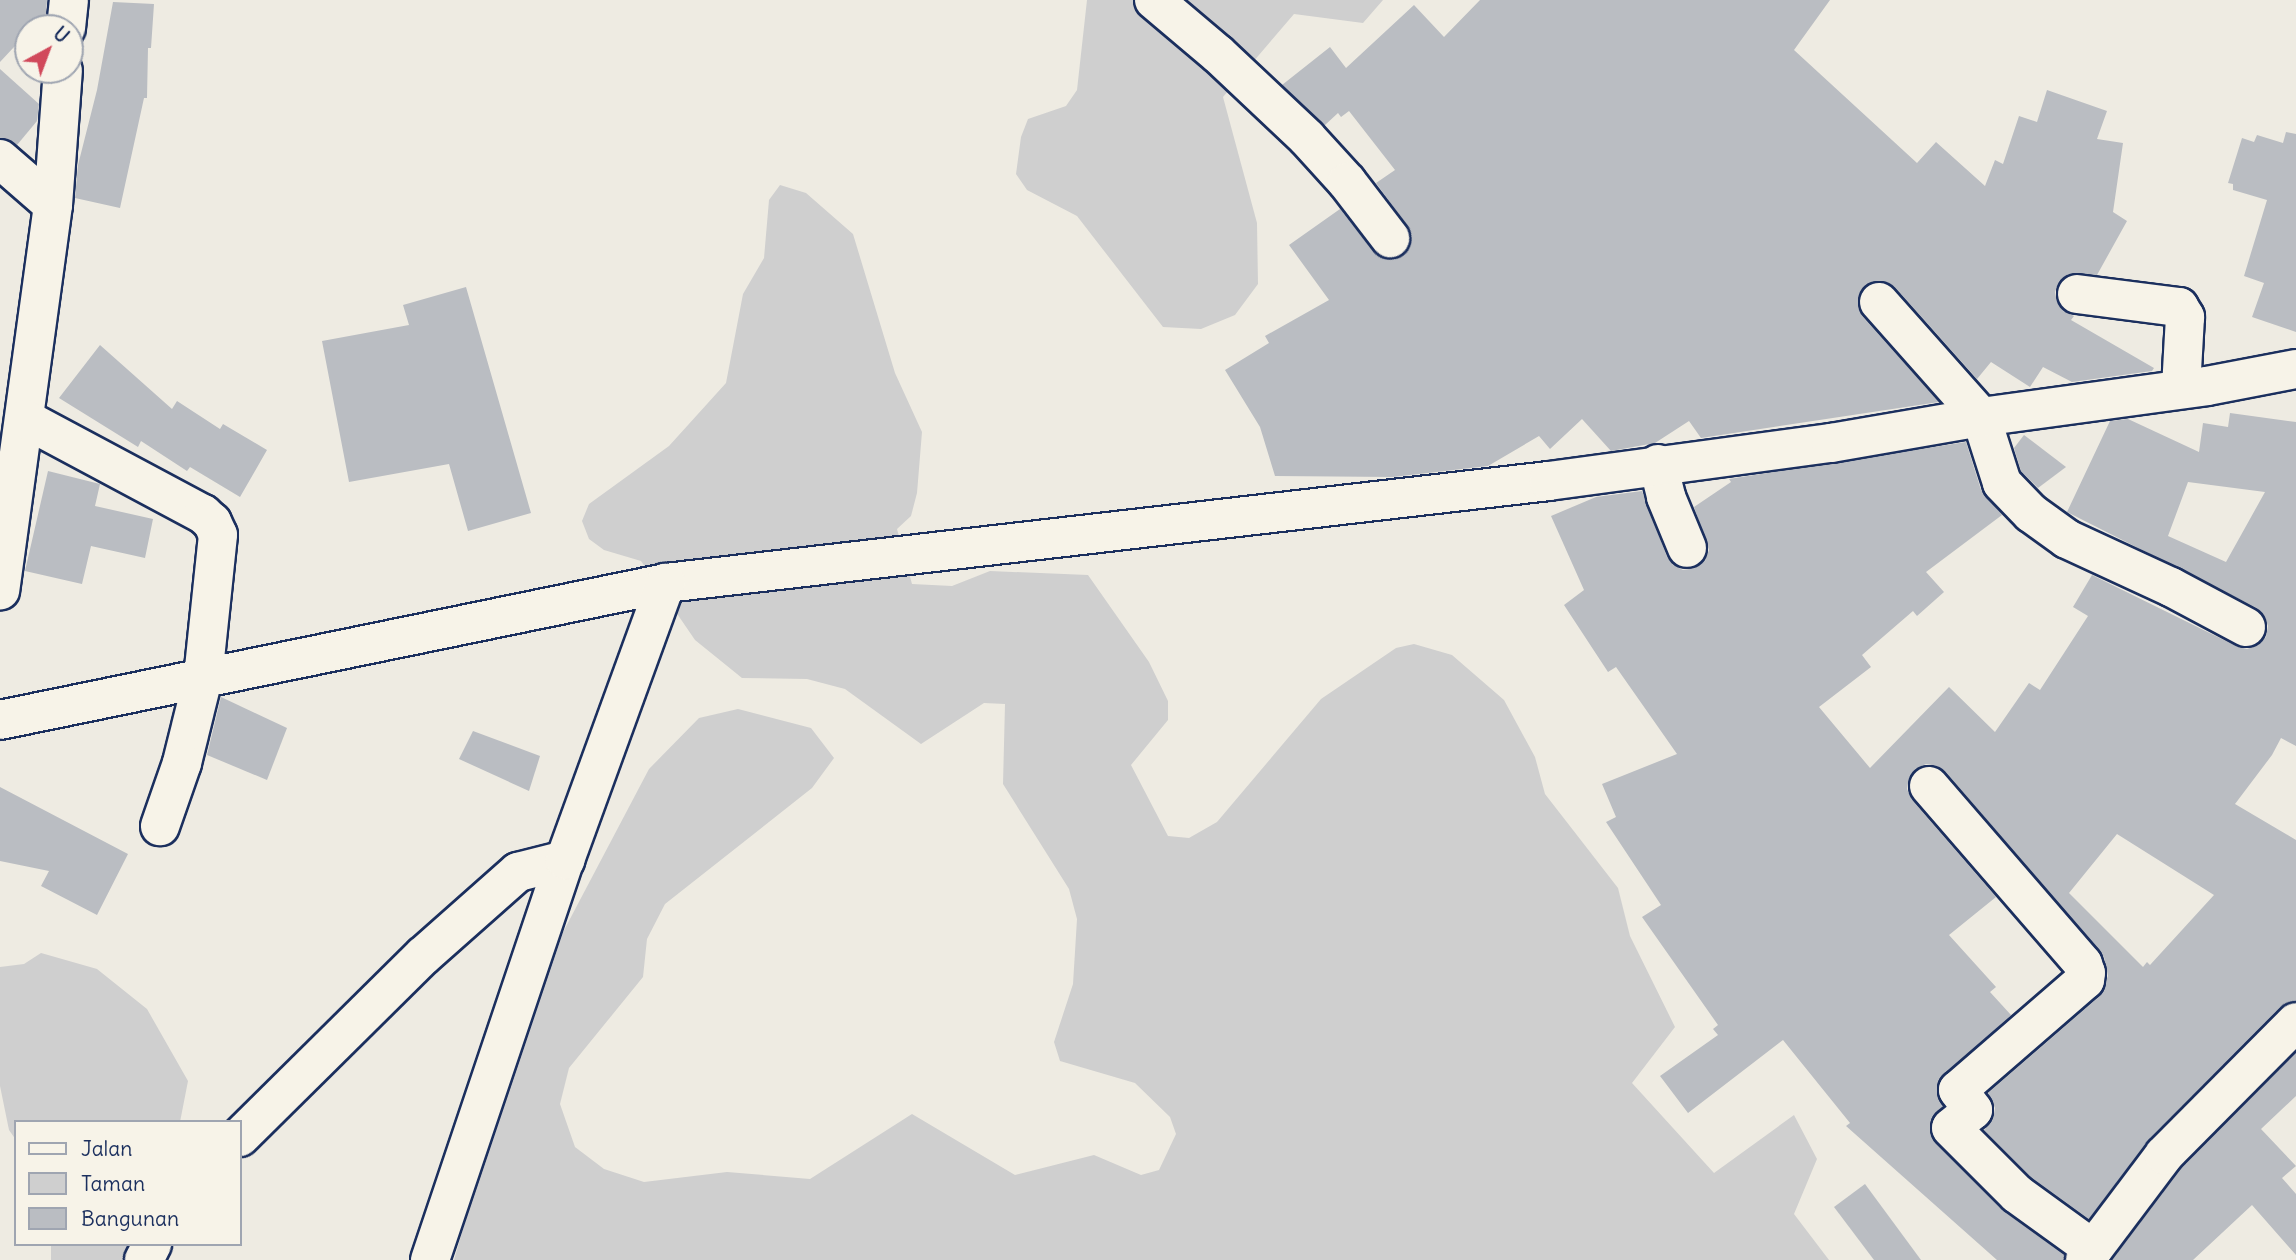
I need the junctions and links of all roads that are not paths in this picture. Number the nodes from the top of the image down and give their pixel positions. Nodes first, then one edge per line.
1 (1154, 0) edge
2 (62, 84) edge
3 (0, 159) edge
4 (53, 205) junction
5 (1390, 238) dead end
6 (2077, 294) dead end
7 (1879, 302) dead end
8 (2296, 369) edge
9 (2181, 389) junction
10 (1981, 417) junction
11 (25, 419) junction
12 (1658, 464) junction
13 (1687, 548) dead end
14 (666, 583) junction
15 (0, 590) edge
16 (2246, 627) dead end
17 (203, 678) junction
18 (0, 720) edge
19 (1929, 786) dead end
20 (160, 826) dead end
21 (565, 860) junction
22 (2296, 1022) edge
23 (242, 1135) edge
24 (2089, 1255) edge
25 (430, 1260) edge

1 - 5 street
2 - 4 street
3 - 4 street
4 - 11 street
6 - 9 street
7 - 10 street
8 - 9 street
9 - 10 street
10 - 12 street
10 - 16 street
11 - 15 street
11 - 17 street
12 - 13 street
12 - 14 street
14 - 17 street
14 - 21 street
17 - 18 street
17 - 20 street
19 - 24 street
21 - 23 street
21 - 25 street
22 - 24 street

